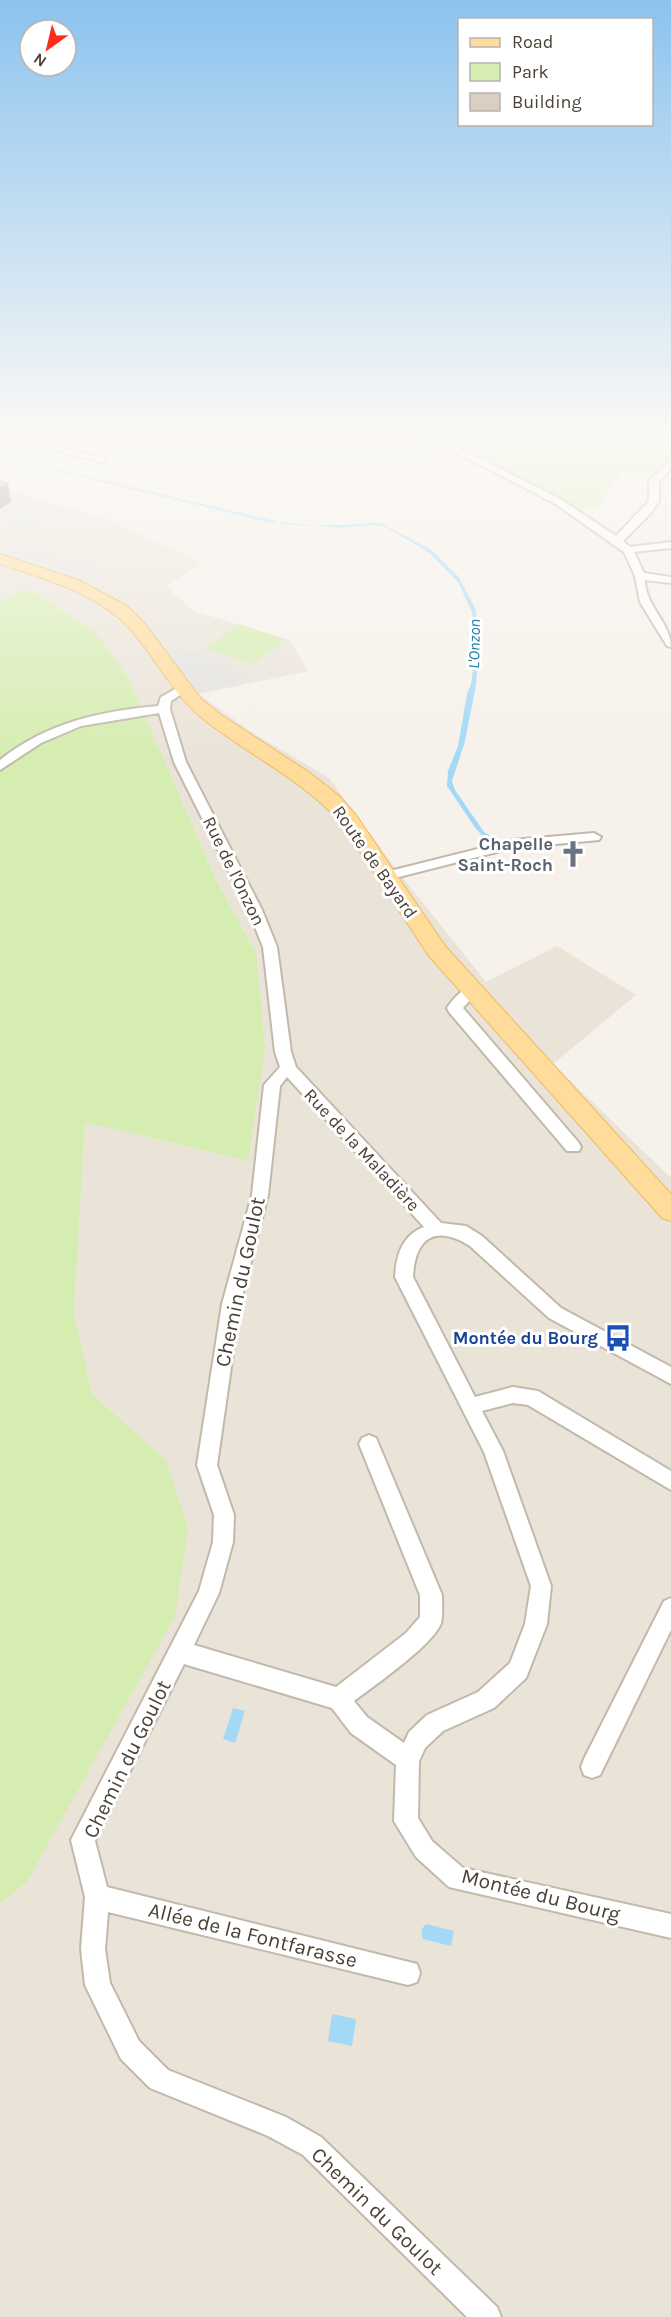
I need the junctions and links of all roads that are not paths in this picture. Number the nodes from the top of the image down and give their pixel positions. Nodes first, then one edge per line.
1 (622, 546) edge
2 (661, 546) edge
3 (628, 550) junction
4 (0, 560) edge
5 (640, 576) junction
6 (671, 580) edge
7 (671, 644) edge
8 (183, 689) junction
9 (164, 709) junction
10 (0, 766) edge
11 (594, 837) dead end
12 (387, 876) junction
13 (471, 991) junction
14 (290, 1069) junction
15 (573, 1147) dead end
16 (671, 1211) edge
17 (436, 1229) junction
18 (671, 1376) edge
19 (470, 1406) junction
20 (369, 1444) dead end
21 (671, 1481) edge
22 (671, 1608) edge
23 (180, 1652) junction
24 (339, 1699) junction
25 (408, 1760) junction
26 (592, 1767) dead end
27 (97, 1897) junction
28 (671, 1926) edge
29 (408, 1973) dead end
30 (487, 2317) edge

1 - 3 street
2 - 3 street
3 - 5 street
4 - 8 main road, Route de Bayard
5 - 6 street
5 - 7 street
8 - 9 street
8 - 12 main road, Route de Bayard
9 - 10 street
9 - 14 street, Rue de l'Onzon
11 - 12 street
12 - 13 main road, Route de Bayard
13 - 15 street
13 - 16 main road, Route de Bayard
14 - 17 street, Rue de la Maladière
14 - 23 street, Chemin du Goulot
17 - 18 street
17 - 19 street, Montée du Bourg
19 - 21 street
19 - 25 street, Montée du Bourg
20 - 24 street
22 - 26 street
23 - 24 street
23 - 27 street, Chemin du Goulot
24 - 25 street
25 - 28 street, Montée du Bourg
27 - 29 street, Allée de la Fontfarasse
27 - 30 street, Chemin du Goulot

